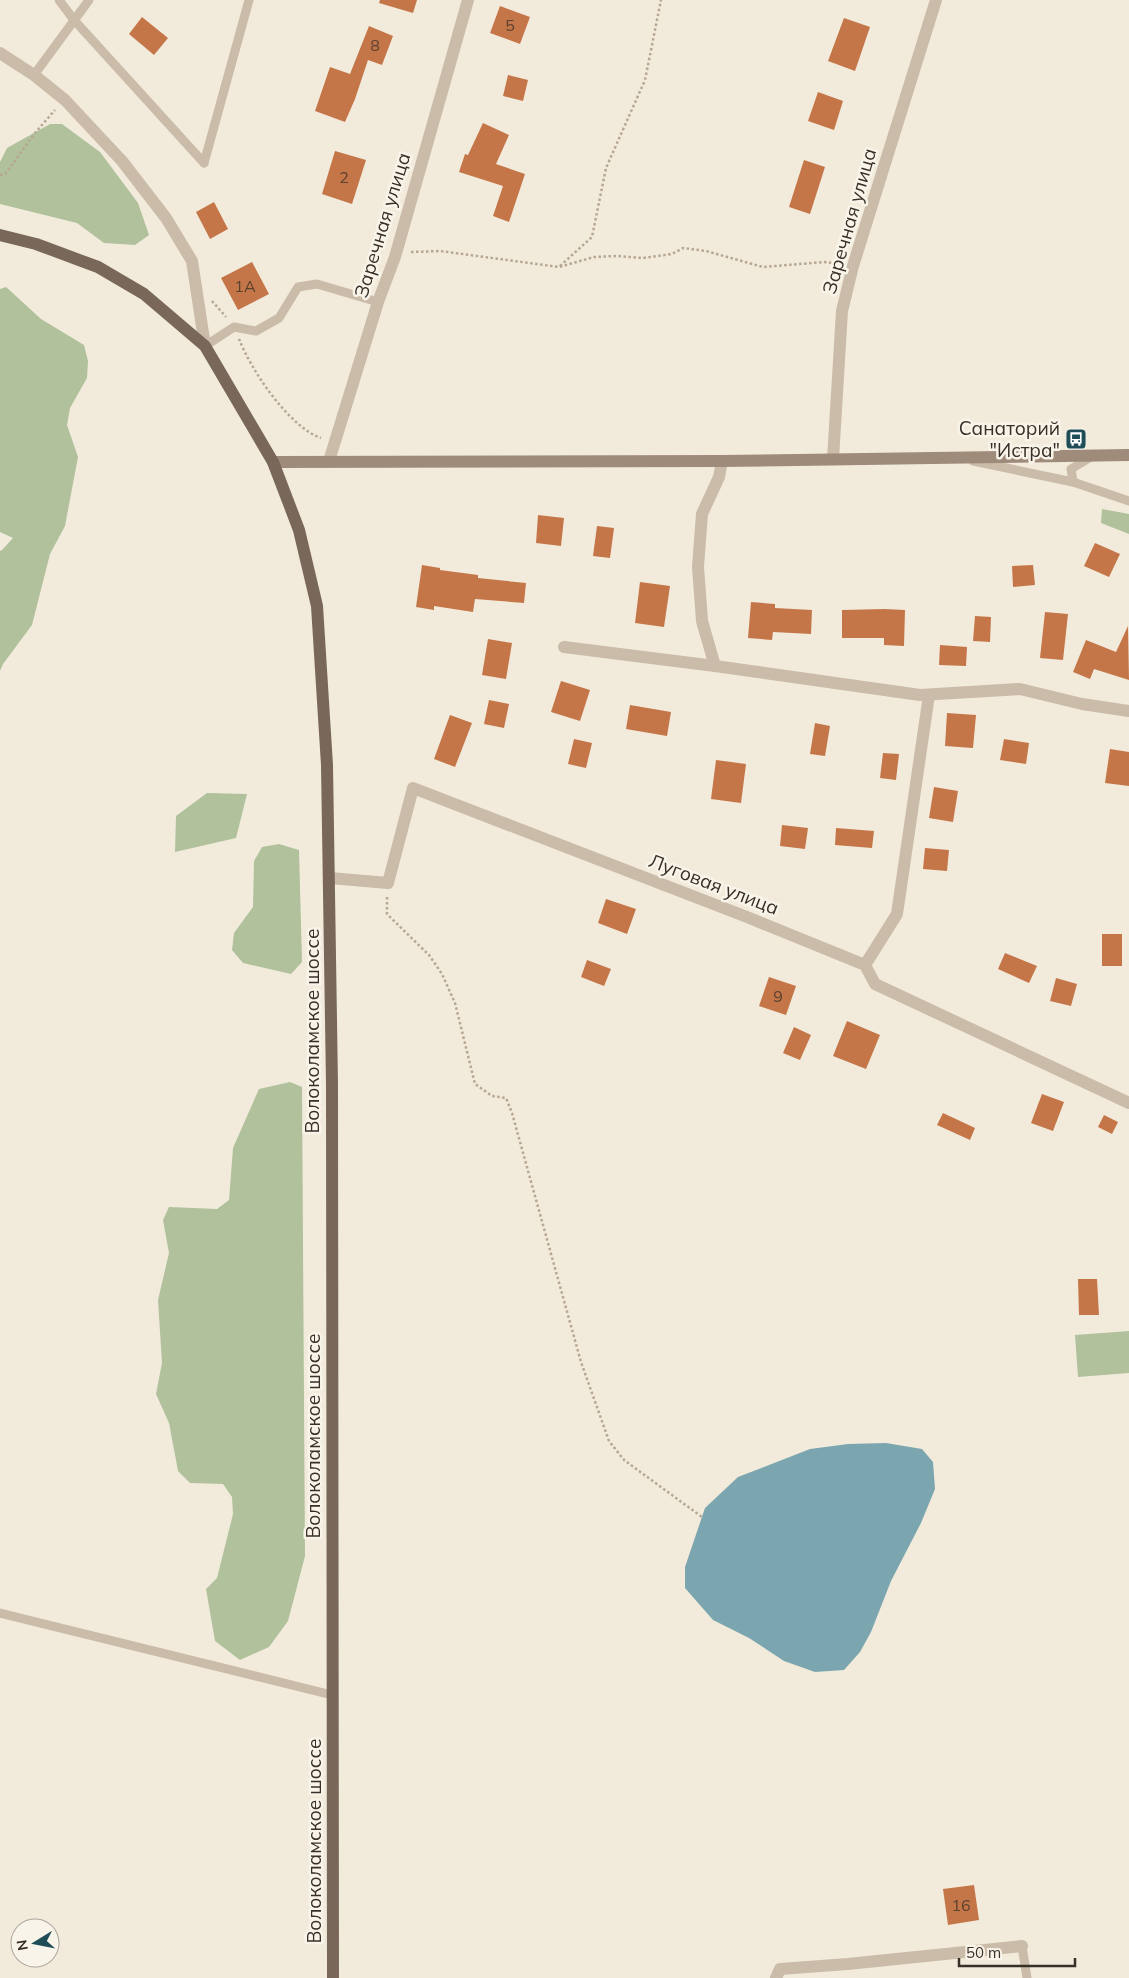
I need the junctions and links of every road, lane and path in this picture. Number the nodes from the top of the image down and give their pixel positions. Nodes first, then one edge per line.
1 (59, 0) edge
2 (89, 0) edge
3 (249, 0) edge
4 (468, 0) edge
5 (661, 0) edge
6 (936, 0) edge
7 (74, 20) junction
8 (0, 53) edge
9 (34, 75) junction
10 (65, 100) junction
11 (0, 176) edge
12 (0, 235) edge
13 (395, 257) junction
14 (853, 266) junction
15 (559, 267) junction
16 (212, 300) dead end
17 (378, 302) junction
18 (234, 327) junction
19 (205, 346) junction
20 (334, 443) junction
21 (1129, 455) edge
22 (1091, 456) junction
23 (958, 458) junction
24 (833, 459) junction
25 (329, 461) junction
26 (722, 461) junction
27 (274, 462) junction
28 (1073, 482) junction
29 (1129, 501) edge
30 (564, 647) dead end
31 (715, 666) junction
32 (929, 695) junction
33 (1129, 711) edge
34 (330, 878) junction
35 (388, 883) junction
36 (865, 965) junction
37 (1129, 1103) edge
38 (702, 1517) dead end
39 (0, 1613) edge
40 (332, 1695) junction
41 (1022, 1946) joint
42 (333, 1978) edge
43 (776, 1978) edge
44 (1027, 1978) edge

1 - 7 lane
2 - 7 lane
3 - 7 lane
4 - 13 street, Заречная улица
5 - 15 path
6 - 14 street, Заречная улица
7 - 9 lane
8 - 9 street
9 - 10 street
10 - 11 path
10 - 19 street
12 - 19 main road, Волоколамское шоссе
13 - 15 path
13 - 17 street, Заречная улица
14 - 15 path
14 - 24 street, Заречная улица
16 - 18 path
17 - 18 lane
17 - 20 street, Заречная улица
18 - 19 lane
18 - 20 path
19 - 27 main road, Волоколамское шоссе
20 - 25 street, Заречная улица
21 - 22 main road
22 - 23 main road
22 - 28 lane
23 - 24 main road
23 - 28 lane
24 - 26 main road
25 - 26 main road
25 - 27 main road
26 - 31 street
27 - 34 main road, Волоколамское шоссе
28 - 29 lane
30 - 31 street
31 - 32 street
32 - 33 street
32 - 36 street
34 - 35 street
34 - 40 main road, Волоколамское шоссе
35 - 36 street, Луговая улица
35 - 38 path
36 - 37 street
39 - 40 lane
40 - 42 main road, Волоколамское шоссе
41 - 43 street
41 - 44 lane

